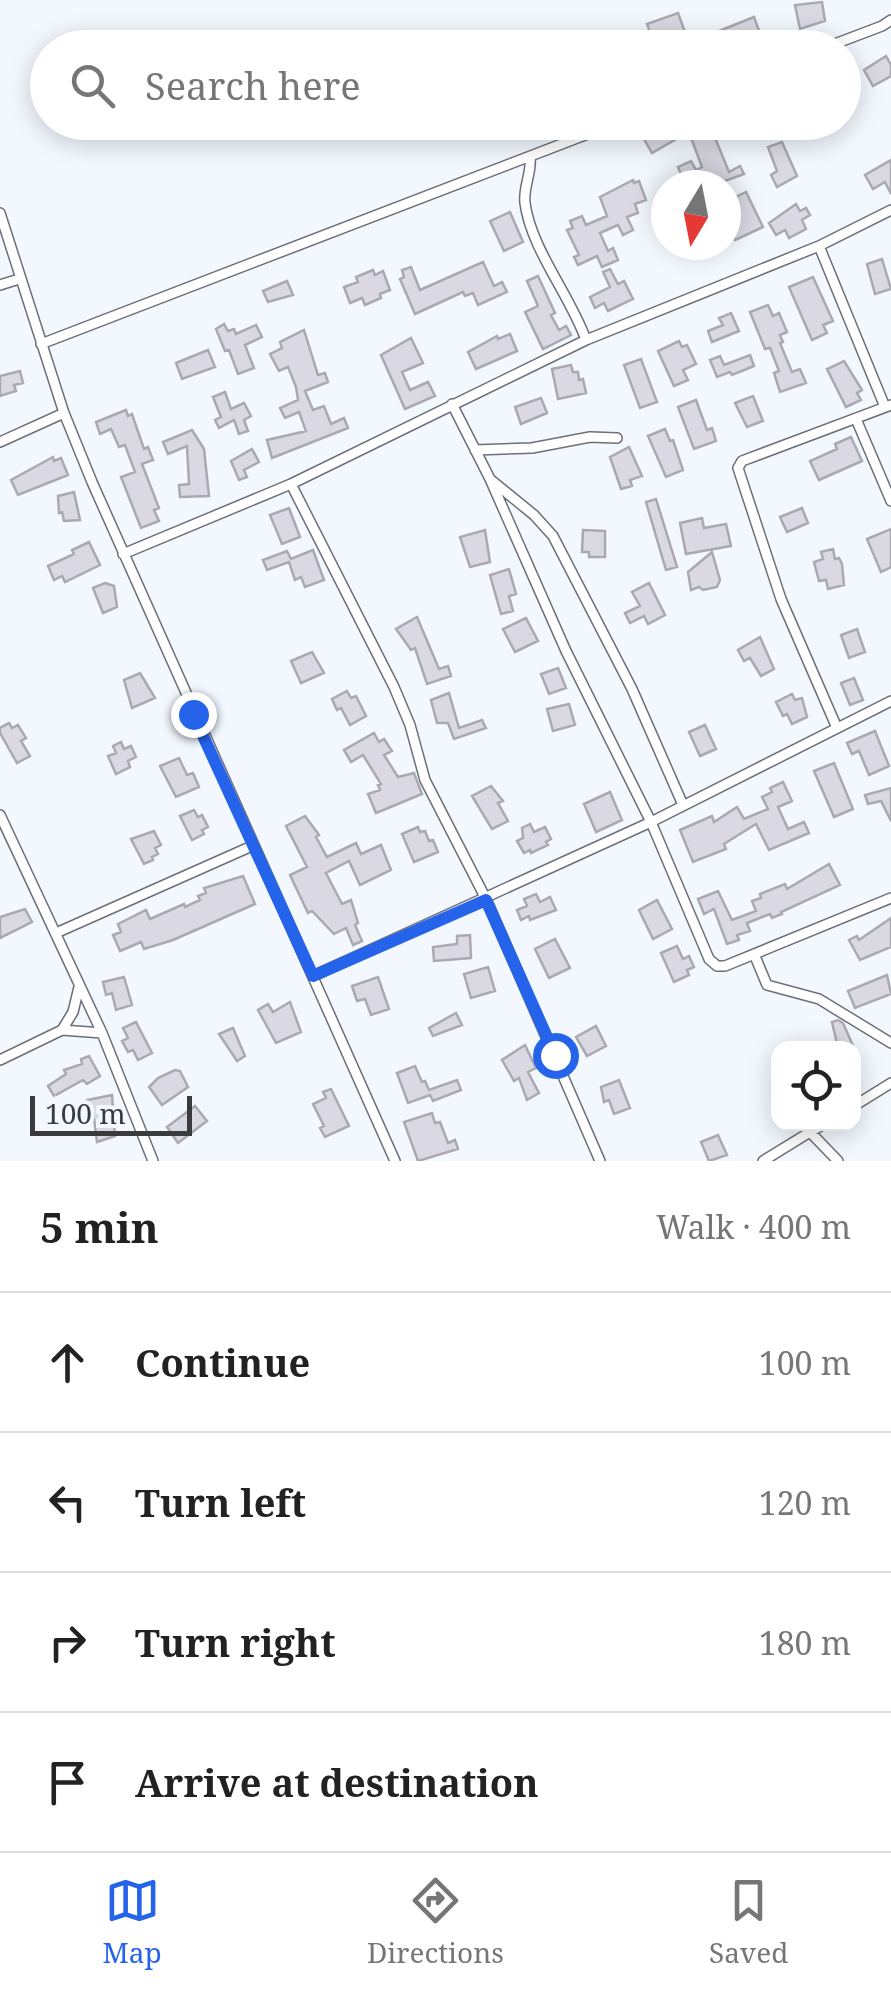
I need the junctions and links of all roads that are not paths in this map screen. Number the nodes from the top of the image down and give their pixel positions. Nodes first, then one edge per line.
1 (891, 20) edge
2 (861, 34) edge
3 (572, 140) edge
4 (530, 156) junction
5 (891, 210) edge
6 (0, 213) edge
7 (819, 246) junction
8 (19, 279) junction
9 (0, 285) edge
10 (586, 340) junction
11 (41, 344) junction
12 (452, 404) junction
13 (888, 406) edge
14 (64, 413) junction
15 (856, 420) junction
16 (618, 438) dead end
17 (0, 442) edge
18 (475, 450) junction
19 (490, 480) junction
20 (292, 484) junction
21 (891, 502) edge
22 (122, 554) junction
23 (891, 702) edge
24 (837, 728) junction
25 (683, 805) junction
26 (0, 815) edge
27 (651, 822) junction
28 (12, 842) junction
29 (252, 846) junction
30 (0, 848) edge
31 (891, 898) edge
32 (486, 900) junction
33 (56, 933) junction
34 (754, 954) junction
35 (313, 976) junction
36 (79, 985) junction
37 (62, 1030) junction
38 (102, 1033) junction
39 (891, 1044) edge
40 (0, 1060) edge
41 (891, 1083) edge
42 (861, 1102) edge
43 (810, 1132) joint
44 (153, 1161) edge
45 (395, 1161) edge
46 (600, 1161) edge
47 (763, 1161) edge
48 (838, 1161) edge

1 - 2 street
3 - 4 street
4 - 10 street
4 - 11 street
5 - 7 street
6 - 8 street
7 - 10 street
7 - 13 street
8 - 9 street
8 - 11 street
10 - 12 street
11 - 14 street
12 - 18 street
12 - 20 street
13 - 15 street
14 - 17 street
14 - 22 street
15 - 21 street
15 - 24 street
16 - 18 street
18 - 19 street
19 - 25 street
19 - 27 street
20 - 22 street
20 - 32 street
22 - 29 street
23 - 24 street
24 - 25 street
25 - 27 street
26 - 28 street
27 - 32 street
27 - 34 street
28 - 30 street
28 - 33 street
29 - 33 street
29 - 35 street
31 - 34 street
32 - 35 street
32 - 46 street
33 - 36 street
34 - 39 street
35 - 45 street
36 - 37 street
36 - 38 street
37 - 38 street
37 - 40 street
38 - 44 street
41 - 42 street
43 - 47 street
43 - 48 street

